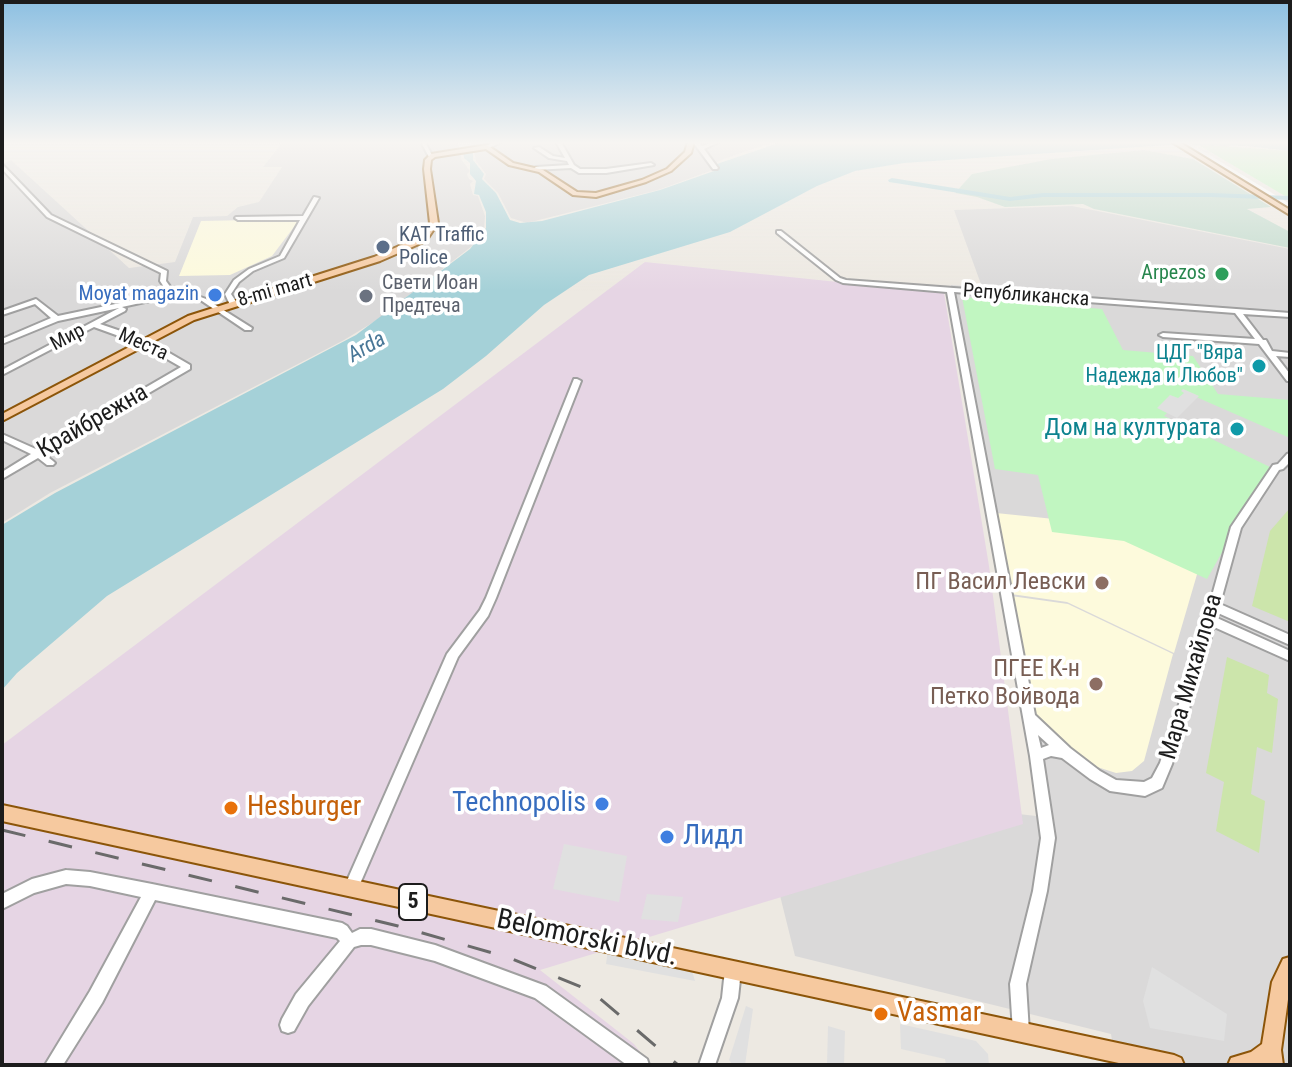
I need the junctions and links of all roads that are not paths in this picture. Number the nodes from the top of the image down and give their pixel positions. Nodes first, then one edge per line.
1 (26, 192) edge
2 (430, 192) edge
3 (571, 192) edge
4 (609, 192) edge
5 (1258, 192) edge
6 (1260, 192) edge
7 (316, 198) dead end
8 (1290, 211) edge
9 (238, 218) dead end
10 (304, 218) junction
11 (779, 232) dead end
12 (950, 290) junction
13 (172, 294) junction
14 (135, 303) junction
15 (233, 303) junction
16 (216, 309) junction
17 (1237, 311) junction
18 (2, 313) edge
19 (1290, 315) edge
20 (56, 319) junction
21 (94, 324) junction
22 (248, 328) dead end
23 (1163, 335) dead end
24 (2, 342) edge
25 (144, 342) junction
26 (1263, 342) junction
27 (1272, 353) junction
28 (1290, 355) edge
29 (185, 369) joint
30 (2, 373) edge
31 (1290, 379) edge
32 (577, 381) dead end
33 (2, 418) edge
34 (2, 437) edge
35 (37, 453) junction
36 (1290, 456) edge
37 (50, 463) dead end
38 (1285, 469) edge
39 (2, 476) edge
40 (1213, 606) junction
41 (1209, 620) junction
42 (1290, 640) edge
43 (1290, 656) edge
44 (1028, 717) junction
45 (1065, 752) junction
46 (1036, 756) junction
47 (2, 813) edge
48 (351, 888) junction
49 (152, 891) junction
50 (2, 902) edge
51 (349, 942) junction
52 (1290, 966) edge
53 (733, 970) junction
54 (288, 1025) dead end
55 (1021, 1032) junction
56 (1272, 1057) edge
57 (53, 1065) edge
58 (641, 1065) edge
59 (707, 1065) edge
60 (1173, 1065) edge
61 (1187, 1065) edge
62 (1238, 1065) edge

1 - 13 street
2 - 15 main road, 8-mi mart
3 - 4 main road
5 - 8 main road
6 - 8 main road
7 - 10 street
9 - 10 street
10 - 15 street
11 - 12 street, Републиканска
12 - 17 street, Републиканска
12 - 44 street
13 - 14 street
13 - 16 street
14 - 20 street
14 - 21 street, Мир
15 - 16 main road, 8-mi mart
16 - 22 street
16 - 25 main road, 8-mi mart
17 - 19 street, Републиканска
17 - 26 street
18 - 20 street
20 - 24 street
21 - 25 street, Места
21 - 30 street, Мир
23 - 26 street
25 - 29 street, Места
25 - 33 main road, 8-mi mart
26 - 27 street
27 - 28 street
27 - 31 street
29 - 35 street, Крайбрежна
32 - 48 street
34 - 35 street
35 - 37 street
35 - 39 street, Крайбрежна
36 - 38 street, Мара Михайлова
38 - 40 street, Мара Михайлова
40 - 41 street, Мара Михайлова
40 - 42 street
41 - 43 street
41 - 45 street, Мара Михайлова
44 - 45 street
44 - 46 street
45 - 46 street
46 - 55 street
47 - 48 main road, Belomorski blvd. / 5
48 - 53 main road, Belomorski blvd. / 5
49 - 50 street
49 - 51 street
49 - 57 street
51 - 54 street
51 - 58 street
52 - 56 main road
53 - 55 main road, Belomorski blvd. / 5
53 - 59 street
55 - 60 main road, Belomorski blvd. / 5
56 - 62 main road
60 - 61 main road, Belomorski blvd. / 5

